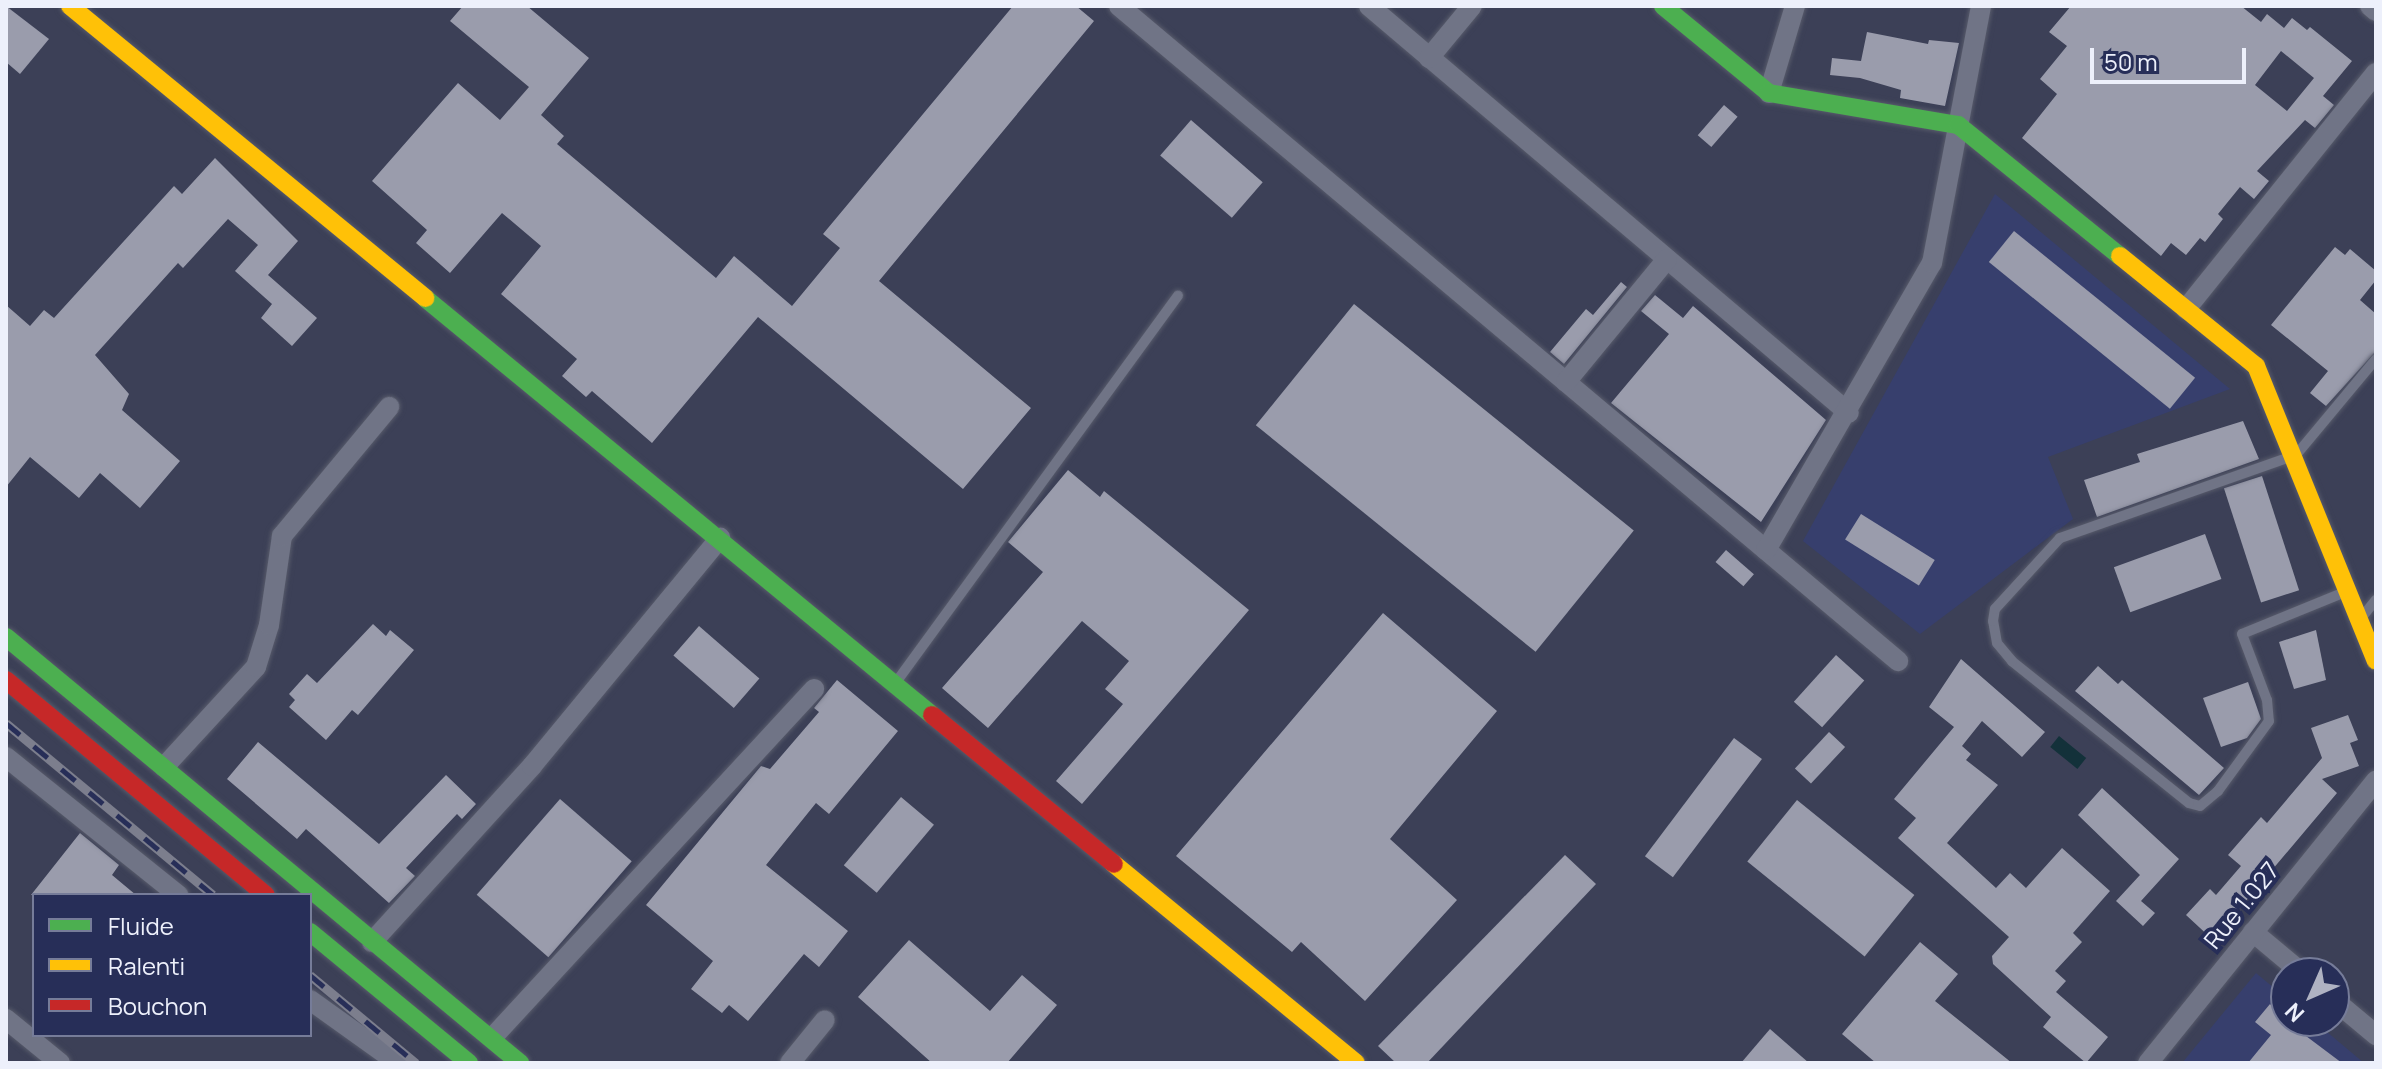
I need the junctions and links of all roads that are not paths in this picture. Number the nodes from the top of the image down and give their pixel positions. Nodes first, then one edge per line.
1 (70, 6) edge
2 (1369, 6) edge
3 (1472, 6) edge
4 (1663, 6) edge
5 (1795, 6) edge
6 (2370, 6) edge
7 (1131, 10) edge
8 (1984, 10) edge
9 (2376, 11) edge
10 (1429, 58) junction
11 (2376, 73) edge
12 (1769, 93) junction
13 (1958, 125) junction
14 (1667, 259) junction
15 (1178, 296) dead end
16 (2186, 309) junction
17 (2376, 359) edge
18 (1566, 382) junction
19 (389, 407) dead end
20 (1849, 413) junction
21 (2296, 455) junction
22 (720, 538) junction
23 (1766, 550) junction
24 (2351, 590) junction
25 (2376, 600) edge
26 (2362, 617) junction
27 (6, 637) edge
28 (1898, 661) dead end
29 (2376, 661) edge
30 (6, 680) edge
31 (896, 683) junction
32 (814, 689) dead end
33 (6, 757) edge
34 (164, 767) junction
35 (2376, 780) edge
36 (176, 893) edge
37 (264, 893) edge
38 (2253, 932) junction
39 (312, 934) edge
40 (372, 942) junction
41 (2283, 957) edge
42 (312, 1002) edge
43 (2350, 1013) edge
44 (6, 1019) edge
45 (825, 1020) dead end
46 (2376, 1035) edge
47 (492, 1038) junction
48 (385, 1059) edge
49 (60, 1063) edge
50 (469, 1063) edge
51 (520, 1063) edge
52 (790, 1063) edge
53 (1356, 1063) edge
54 (2148, 1063) edge

1 - 22 main road
2 - 10 street
3 - 10 street
4 - 12 main road
5 - 12 street
6 - 9 street
7 - 18 street
8 - 13 street
10 - 14 street
11 - 16 street
12 - 13 main road
13 - 16 main road
13 - 20 street
14 - 18 street
14 - 20 street
15 - 31 lane
16 - 21 main road
17 - 21 lane
18 - 23 street
19 - 34 street
20 - 23 street
21 - 24 main road
21 - 24 lane
22 - 31 main road
22 - 40 street
23 - 28 street
24 - 26 main road
25 - 26 lane
26 - 29 main road
27 - 34 main road
30 - 37 main road
31 - 53 main road
32 - 47 street
33 - 36 street
34 - 40 main road
35 - 38 street, Rue 1.027
38 - 41 street
38 - 54 street, Rue 1.027
39 - 50 main road
40 - 47 main road
42 - 48 street
43 - 46 street
44 - 49 street
45 - 52 street
47 - 51 main road

